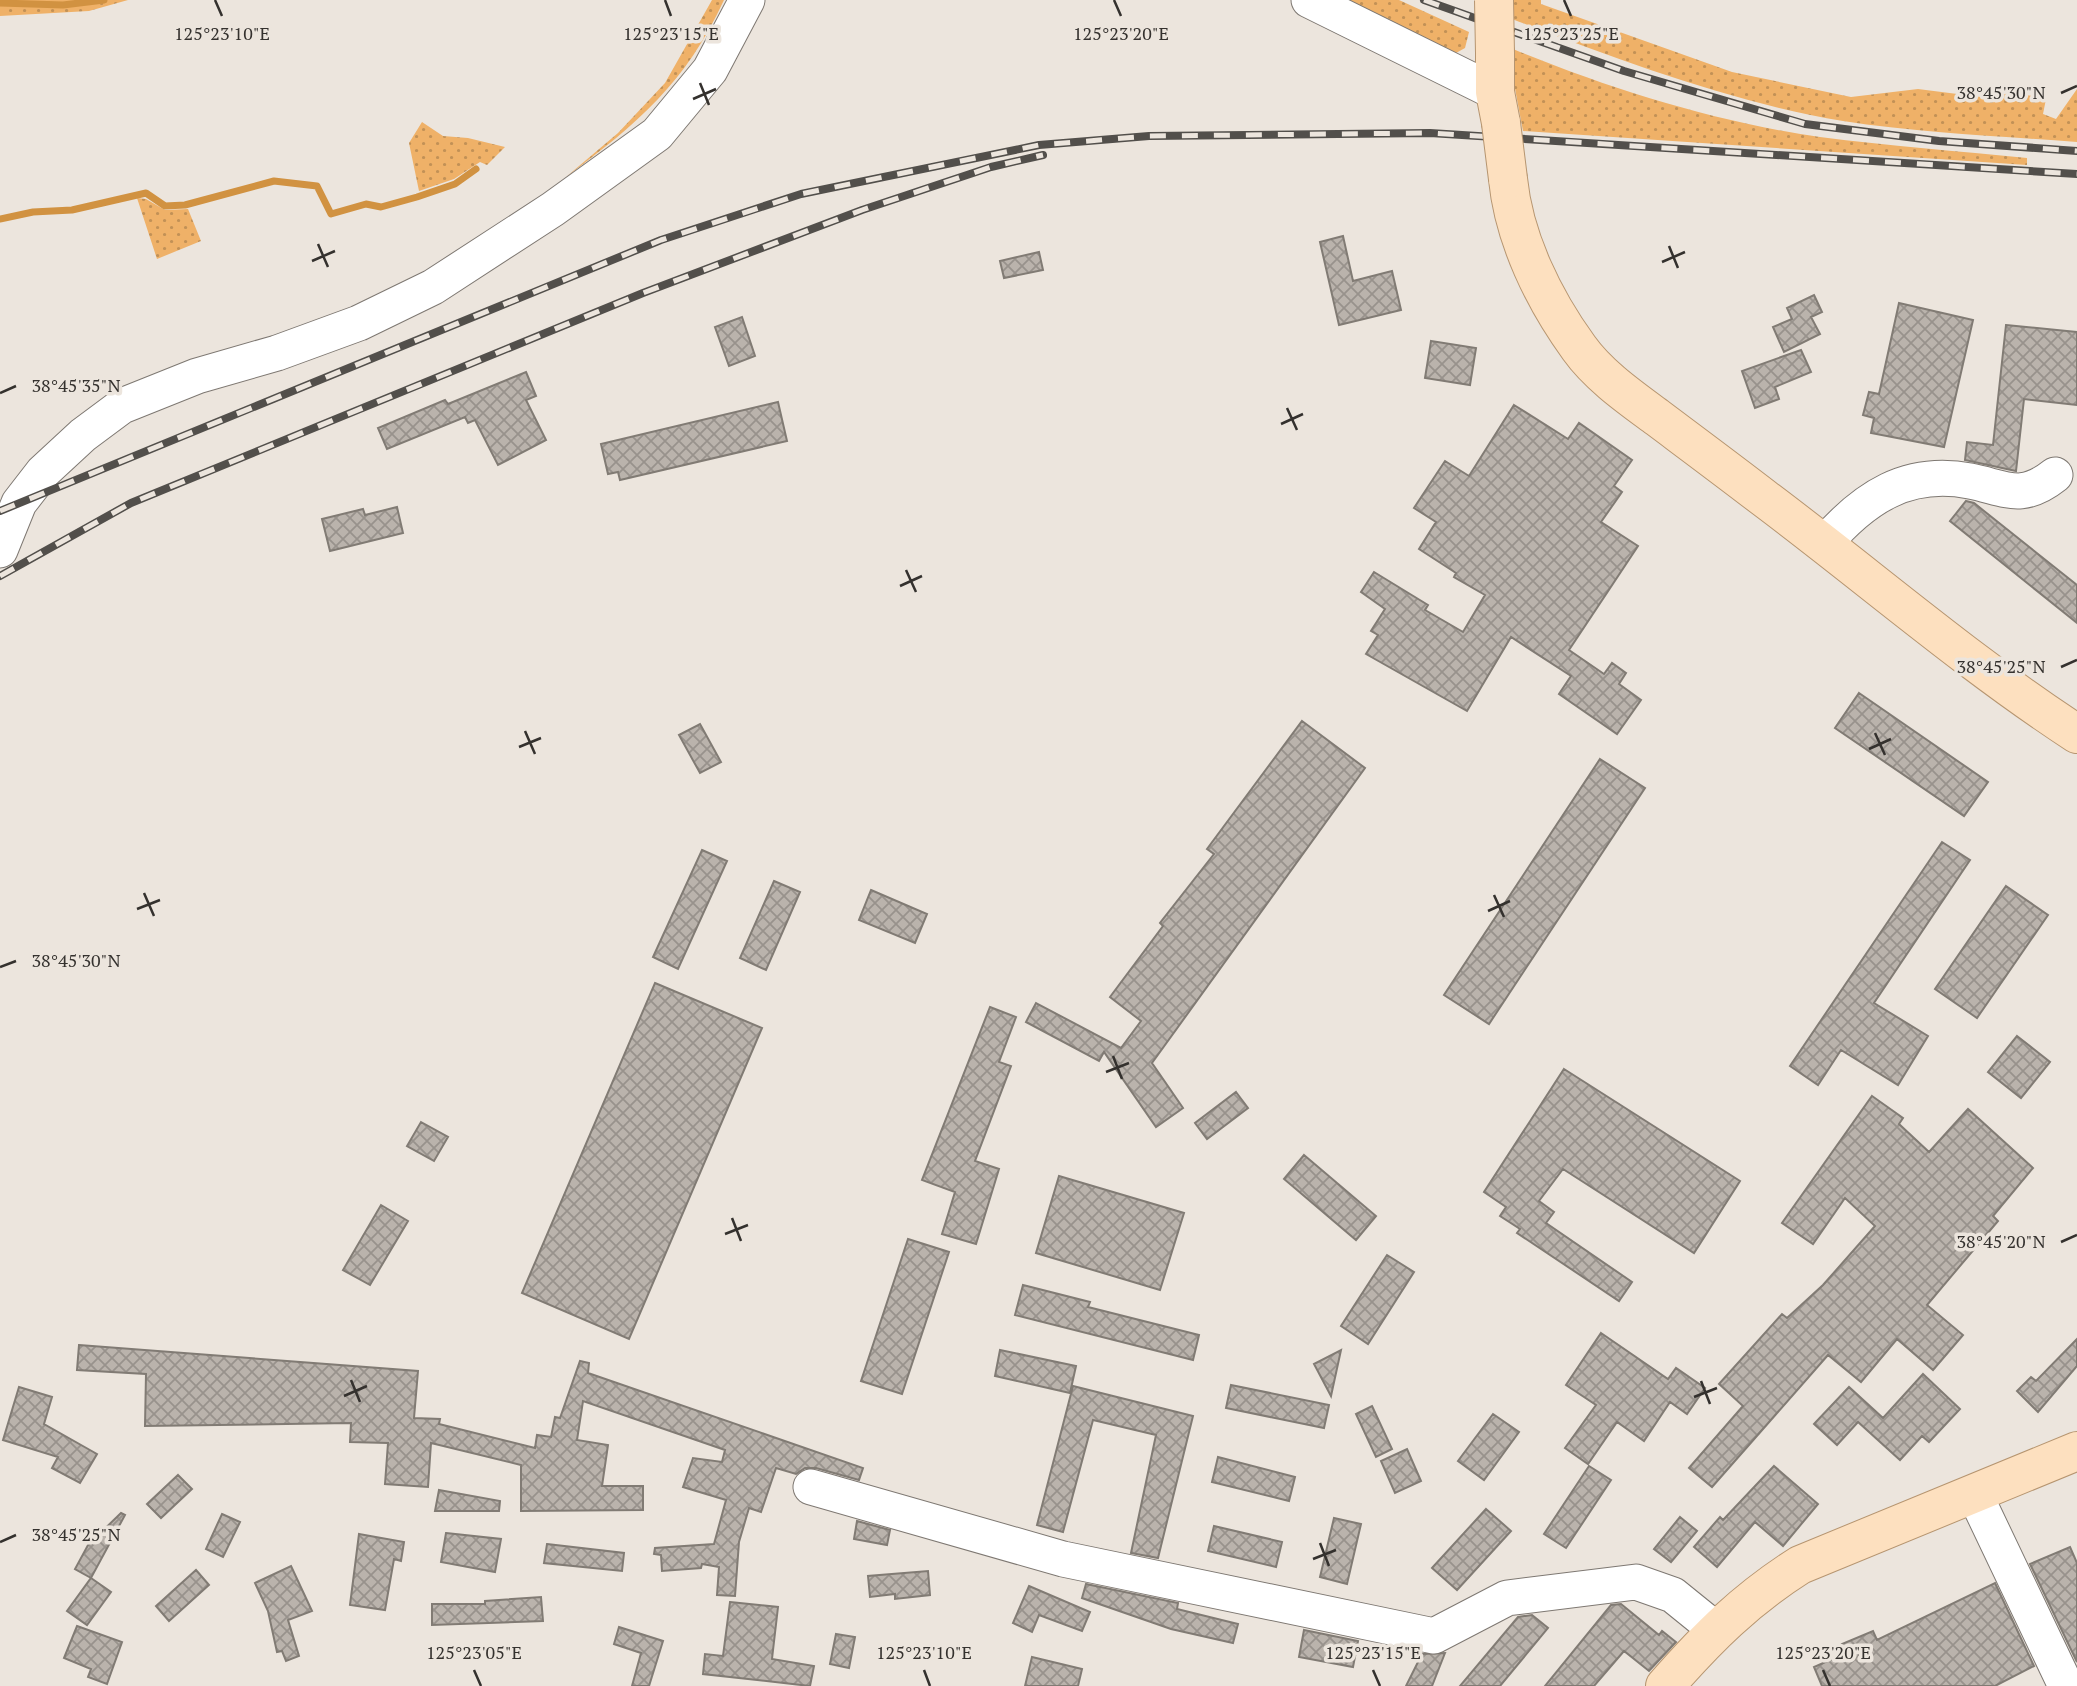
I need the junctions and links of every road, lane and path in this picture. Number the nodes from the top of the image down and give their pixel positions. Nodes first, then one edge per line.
1 (747, 0) edge
2 (1309, 0) edge
3 (1494, 0) edge
4 (1498, 107) junction
5 (2055, 475) dead end
6 (1825, 543) junction
7 (0, 550) edge
8 (2077, 734) edge
9 (2077, 1451) edge
10 (811, 1487) dead end
11 (1974, 1493) junction
12 (1715, 1629) junction
13 (1665, 1686) edge
14 (2066, 1686) edge

1 - 7 street
2 - 4 street
3 - 4 main road, bridge
4 - 6 main road, bridge
5 - 6 street
6 - 8 main road
9 - 11 main road
10 - 12 street
11 - 12 main road
11 - 14 street
12 - 13 main road

